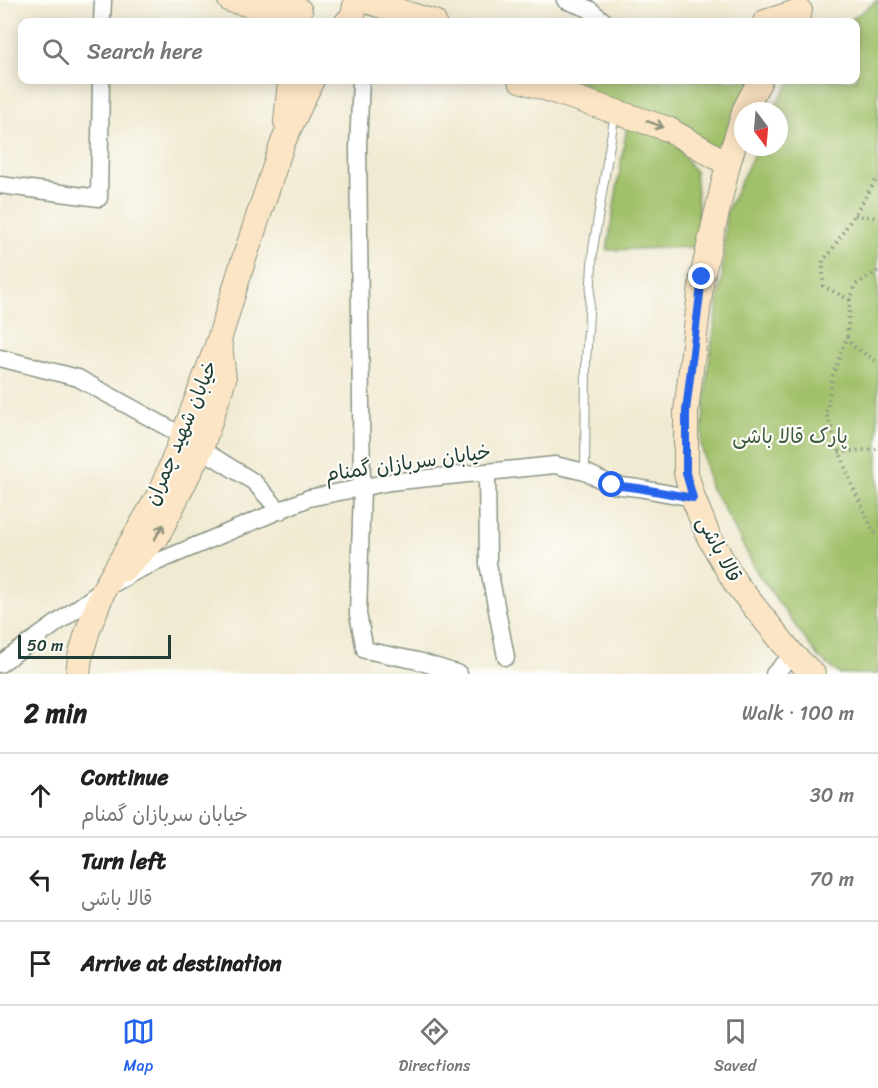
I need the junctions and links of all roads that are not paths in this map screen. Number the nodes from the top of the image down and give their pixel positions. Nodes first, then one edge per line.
1 (103, 0) edge
2 (219, 0) edge
3 (230, 0) edge
4 (356, 0) edge
5 (363, 0) edge
6 (565, 0) edge
7 (802, 11) edge
8 (301, 14) edge
9 (102, 18) edge
10 (238, 18) edge
11 (351, 18) edge
12 (421, 18) edge
13 (600, 18) edge
14 (778, 18) edge
15 (101, 84) edge
16 (275, 84) edge
17 (290, 84) edge
18 (310, 84) edge
19 (361, 84) edge
20 (533, 84) edge
21 (758, 84) edge
22 (749, 102) edge
23 (615, 110) junction
24 (285, 131) junction
25 (734, 145) edge
26 (728, 164) junction
27 (0, 185) edge
28 (0, 358) edge
29 (192, 443) junction
30 (487, 472) junction
31 (585, 472) junction
32 (362, 489) junction
33 (693, 498) junction
34 (280, 511) junction
35 (104, 589) junction
36 (793, 655) junction
37 (506, 657) dead end
38 (0, 664) edge
39 (78, 674) edge
40 (458, 674) edge
41 (774, 674) edge
42 (813, 674) edge

1 - 9 street
2 - 10 main road
3 - 8 main road
4 - 11 main road
5 - 12 main road
6 - 13 street
7 - 14 main road
15 - 27 street
16 - 24 main road
17 - 24 main road
18 - 24 main road
19 - 32 street
20 - 23 main road
21 - 22 main road
23 -> 26 main road
23 - 31 lane
24 - 29 main road, خیابان شهید چمران
25 - 26 main road, قالا باشی
26 - 33 main road, قالا باشی
28 - 29 street
29 - 34 street
29 - 35 main road, خیابان شهید چمران
30 - 31 street, خیابان سربازان گمنام
30 - 32 street, خیابان سربازان گمنام
30 - 37 street
31 - 33 street, خیابان سربازان گمنام
32 - 34 street, خیابان سربازان گمنام
32 - 40 street
33 - 36 main road, قالا باشی
34 - 35 street, خیابان سربازان گمنام
35 - 38 street, خیابان سربازان گمنام
35 - 39 main road, خیابان شهید چمران
36 - 41 street
36 - 42 main road, قالا باشی

